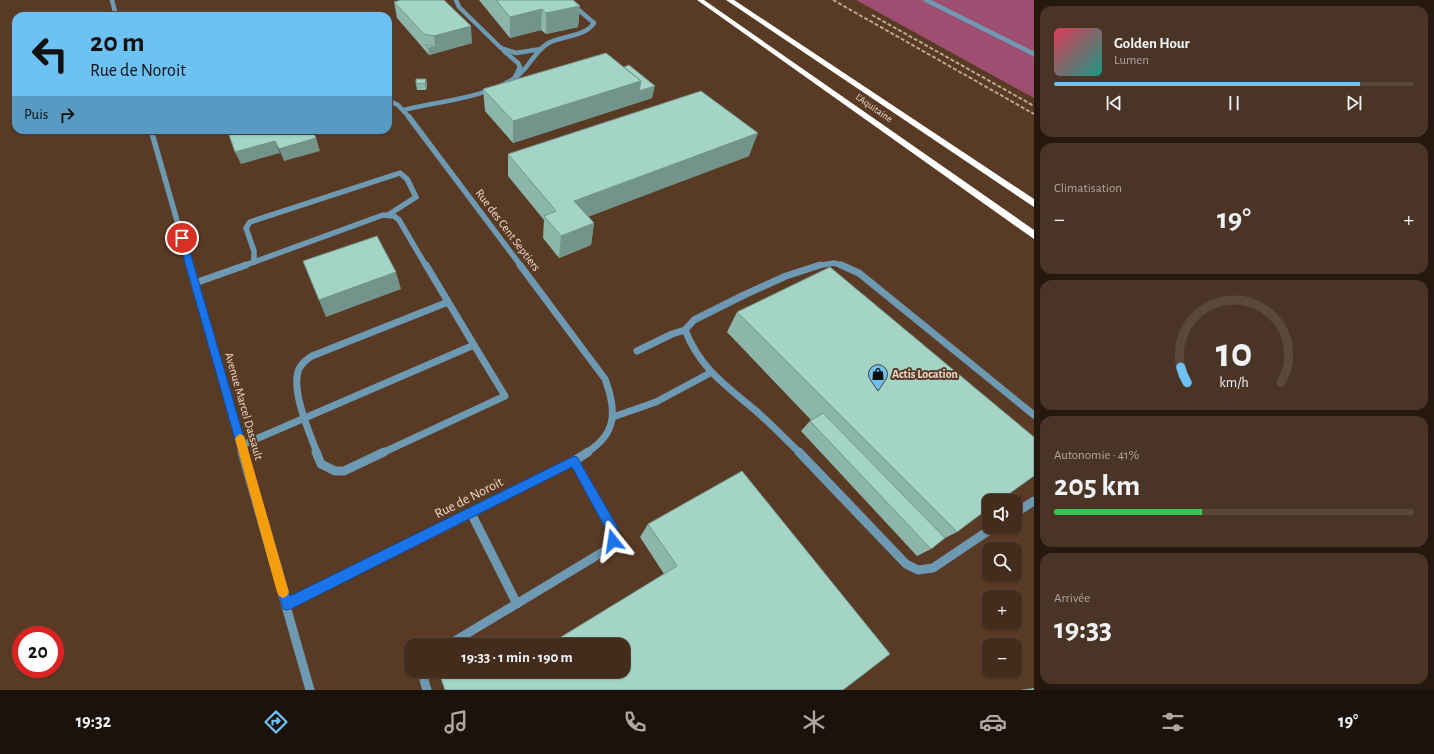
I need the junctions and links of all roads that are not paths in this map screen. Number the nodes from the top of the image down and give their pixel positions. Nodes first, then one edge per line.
1 (113, 0) edge
2 (456, 0) edge
3 (567, 0) edge
4 (700, 0) edge
5 (730, 0) edge
6 (926, 0) edge
7 (115, 12) edge
8 (501, 48) junction
9 (541, 50) junction
10 (1034, 54) edge
11 (514, 78) junction
12 (392, 102) edge
13 (404, 110) junction
14 (152, 134) edge
15 (1034, 204) edge
16 (388, 215) junction
17 (1034, 235) edge
18 (254, 262) junction
19 (195, 283) junction
20 (448, 302) junction
21 (685, 330) junction
22 (474, 345) junction
23 (637, 351) dead end
24 (710, 373) junction
25 (606, 379) joint
26 (1034, 415) edge
27 (304, 417) junction
28 (613, 417) junction
29 (242, 445) junction
30 (574, 461) junction
31 (1034, 500) edge
32 (1022, 508) edge
33 (471, 513) junction
34 (984, 534) edge
35 (287, 604) junction
36 (517, 604) junction
37 (460, 638) edge
38 (424, 678) edge
39 (310, 690) edge
40 (427, 690) edge

1 - 7 street
2 - 8 street
3 - 9 street
4 - 17 highway, L'Aquitaine
5 - 15 highway, L'Aquitaine
6 - 10 street
8 - 9 street
8 - 11 street
9 - 11 street
11 - 13 street
12 - 13 street, Rue des Cent Septiers
13 - 25 street, Rue des Cent Septiers
14 - 19 street, Avenue Marcel Dassault
16 - 18 street
16 - 18 street
16 - 20 street
18 - 19 street
19 - 29 street, Avenue Marcel Dassault
20 - 22 street
20 - 27 street
21 - 23 street
21 - 24 street
21 - 26 street
22 - 27 street
22 - 27 street
24 - 28 street
24 - 34 street
25 - 28 street, Rue de Noroit
27 - 29 street
28 - 30 street, Rue de Noroit
29 - 35 street, Avenue Marcel Dassault
30 - 33 street, Rue de Noroit
30 - 36 street
31 - 32 street
33 - 35 street, Rue de Noroit
33 - 36 street
35 - 39 street, Avenue Marcel Dassault
36 - 37 street
38 - 40 street

